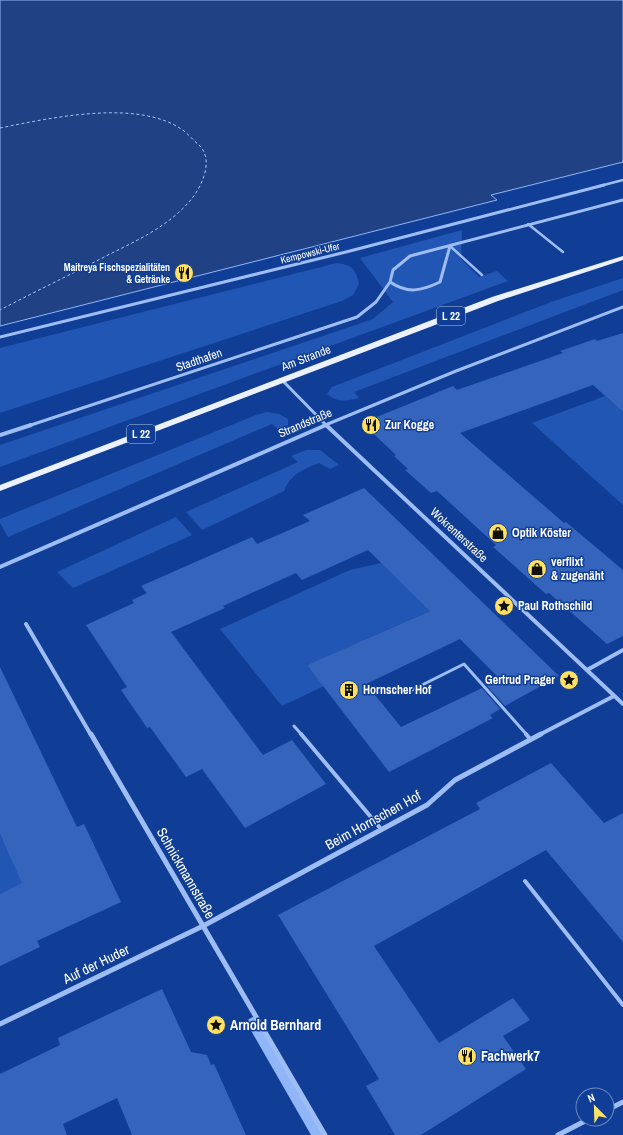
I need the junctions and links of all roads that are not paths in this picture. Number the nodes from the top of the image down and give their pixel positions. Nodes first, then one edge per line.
1 (623, 180) edge
2 (623, 200) edge
3 (528, 224) junction
4 (450, 246) junction
5 (563, 252) dead end
6 (623, 258) edge
7 (482, 275) dead end
8 (390, 282) junction
9 (623, 307) edge
10 (0, 337) edge
11 (282, 380) junction
12 (325, 425) junction
13 (0, 435) edge
14 (0, 488) edge
15 (0, 567) edge
16 (26, 624) dead end
17 (623, 650) edge
18 (587, 670) junction
19 (406, 693) dead end
20 (614, 696) junction
21 (623, 704) edge
22 (294, 726) dead end
23 (530, 740) junction
24 (381, 829) junction
25 (525, 881) dead end
26 (203, 926) junction
27 (623, 1005) edge
28 (0, 1024) edge
29 (575, 1126) edge
30 (325, 1135) edge
31 (558, 1135) edge

1 - 10 street, Kempowski-Ufer
2 - 3 street
3 - 4 street
3 - 5 lane
4 - 7 lane
4 - 8 street
4 - 8 street
6 - 11 main road, Am Strande / L 22
8 - 13 street, Stadthafen
9 - 12 street, Strandstraße
11 - 12 street, Wokrenterstraße
11 - 14 main road, Am Strande / L 22
12 - 15 street, Strandstraße
12 - 18 street, Wokrenterstraße
16 - 26 street, Schnickmannstraße
17 - 18 street
18 - 20 street, Wokrenterstraße
19 - 23 lane
20 - 21 street, Wokrenterstraße
20 - 23 street, Beim Hornschen Hof
22 - 24 lane
23 - 24 street, Beim Hornschen Hof
24 - 26 street, Beim Hornschen Hof
25 - 27 lane
26 - 28 street, Auf der Huder
26 - 30 street, Schnickmannstraße
29 - 31 street

